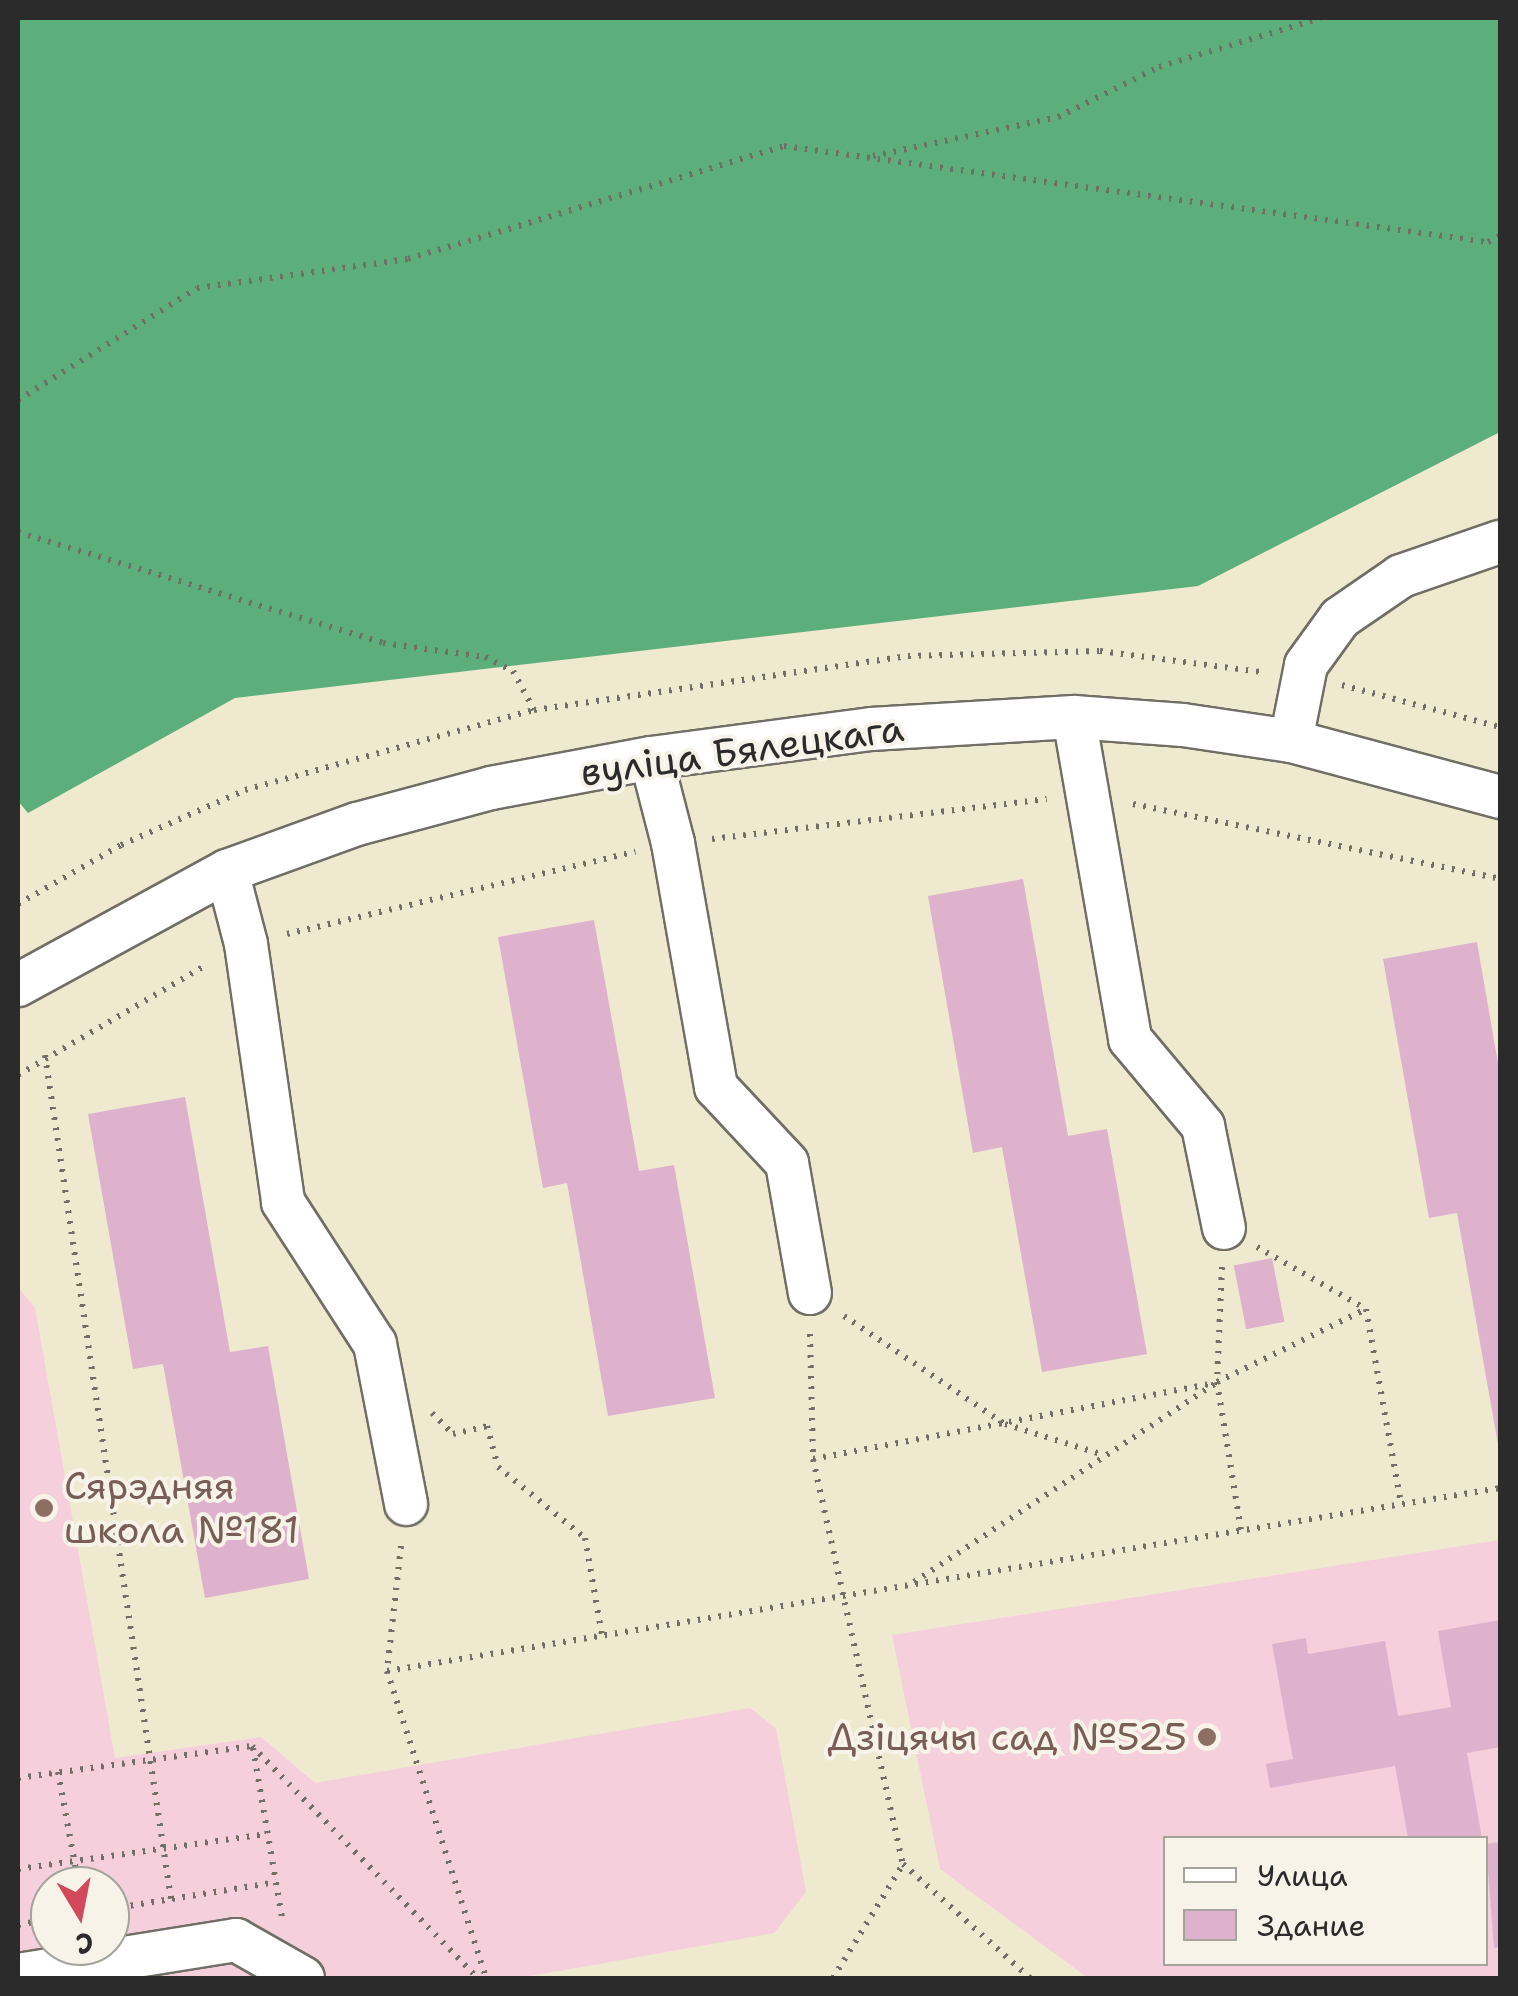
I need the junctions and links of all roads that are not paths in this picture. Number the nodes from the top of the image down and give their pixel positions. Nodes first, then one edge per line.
1 (1500, 542) edge
2 (1074, 717) junction
3 (1291, 741) junction
4 (651, 758) junction
5 (1500, 797) edge
6 (227, 871) junction
7 (18, 985) edge
8 (1224, 1228) road end
9 (810, 1293) road end
10 (406, 1504) road end
11 (18, 1974) edge
12 (298, 1976) edge

1 - 3 street
2 - 3 street, вуліца Бялецкага
2 - 4 street, вуліца Бялецкага
2 - 8 street
3 - 5 street, вуліца Бялецкага
4 - 6 street, вуліца Бялецкага
4 - 9 street
6 - 7 street, вуліца Бялецкага
6 - 10 street
11 - 12 street

